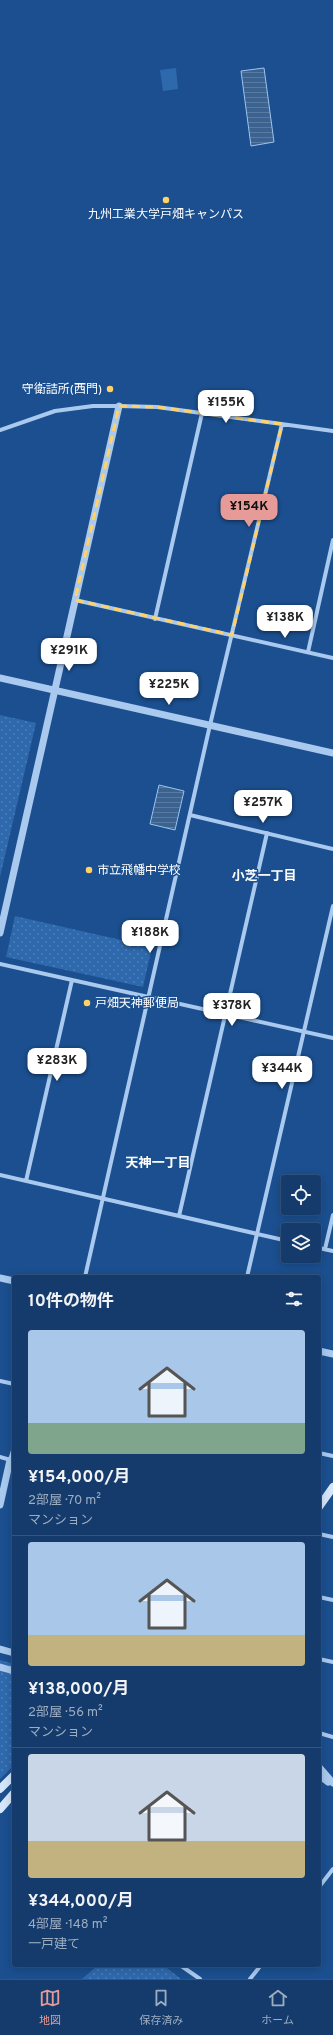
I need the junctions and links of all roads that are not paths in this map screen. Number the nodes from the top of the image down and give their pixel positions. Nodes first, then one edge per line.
1 (119, 406) junction
2 (202, 413) junction
3 (282, 424) junction
4 (0, 430) edge
5 (333, 431) edge
6 (333, 540) edge
7 (75, 600) junction
8 (155, 618) junction
9 (232, 635) junction
10 (308, 652) junction
11 (333, 658) edge
12 (0, 678) edge
13 (55, 691) junction
14 (210, 725) junction
15 (333, 753) edge
16 (190, 815) junction
17 (267, 833) junction
18 (333, 849) edge
19 (333, 906) edge
20 (0, 934) edge
21 (0, 964) edge
22 (72, 980) junction
23 (149, 997) junction
24 (226, 1014) junction
25 (304, 1032) junction
26 (333, 1038) edge
27 (0, 1175) edge
28 (26, 1181) junction
29 (104, 1199) junction
30 (333, 1215) edge
31 (179, 1216) junction
32 (257, 1234) junction
33 (281, 1239) edge
34 (321, 1248) edge
35 (325, 1249) junction
36 (333, 1251) edge
37 (85, 1275) edge
38 (248, 1275) edge
39 (0, 1278) edge
40 (12, 1281) edge
41 (321, 1351) edge
42 (333, 1354) edge
43 (0, 1381) edge
44 (12, 1384) edge
45 (321, 1453) edge
46 (333, 1456) edge
47 (0, 1457) edge
48 (12, 1460) edge
49 (333, 1487) edge
50 (321, 1504) edge
51 (0, 1505) edge
52 (321, 1534) edge
53 (333, 1537) edge
54 (321, 1597) edge
55 (333, 1600) edge
56 (0, 1648) edge
57 (12, 1652) edge
58 (321, 1659) edge
59 (333, 1662) edge
60 (0, 1667) edge
61 (12, 1670) edge
62 (321, 1734) edge
63 (333, 1737) edge
64 (321, 1769) edge
65 (12, 1777) edge
66 (321, 1777) edge
67 (333, 1783) edge
68 (333, 1786) edge
69 (0, 1789) edge
70 (12, 1795) edge
71 (0, 1809) edge
72 (333, 1869) edge
73 (321, 1884) edge
74 (183, 1967) edge
75 (259, 1967) edge
76 (200, 1979) edge
77 (250, 1979) edge

1 - 2 street
1 - 4 street
1 - 7 street
2 - 3 street
2 - 8 street
3 - 5 street
3 - 9 street
6 - 10 street
7 - 8 street
7 - 13 street
8 - 9 street
9 - 10 street
9 - 14 street
10 - 11 street
12 - 13 street
13 - 14 street
13 - 20 street
14 - 15 street
14 - 16 street
16 - 17 street
16 - 23 street
17 - 18 street
17 - 24 street
19 - 25 street
21 - 22 street
22 - 23 street
22 - 28 street
23 - 24 street
23 - 29 street
24 - 25 street
24 - 31 street
25 - 26 street
25 - 32 street
27 - 28 street
28 - 29 street
29 - 31 street
29 - 37 street
30 - 35 street
31 - 32 street
32 - 33 street
32 - 38 street
34 - 35 street
35 - 36 street
39 - 40 street
41 - 42 street
43 - 44 street
45 - 46 street
47 - 48 street
48 - 51 street
49 - 50 main road
52 - 53 street
54 - 55 street
56 - 57 street
58 - 59 street
60 - 61 street
62 - 63 street
64 - 67 street
65 - 69 main road
66 - 68 street
70 - 71 main road
72 - 73 street
74 - 76 street
75 - 77 street

